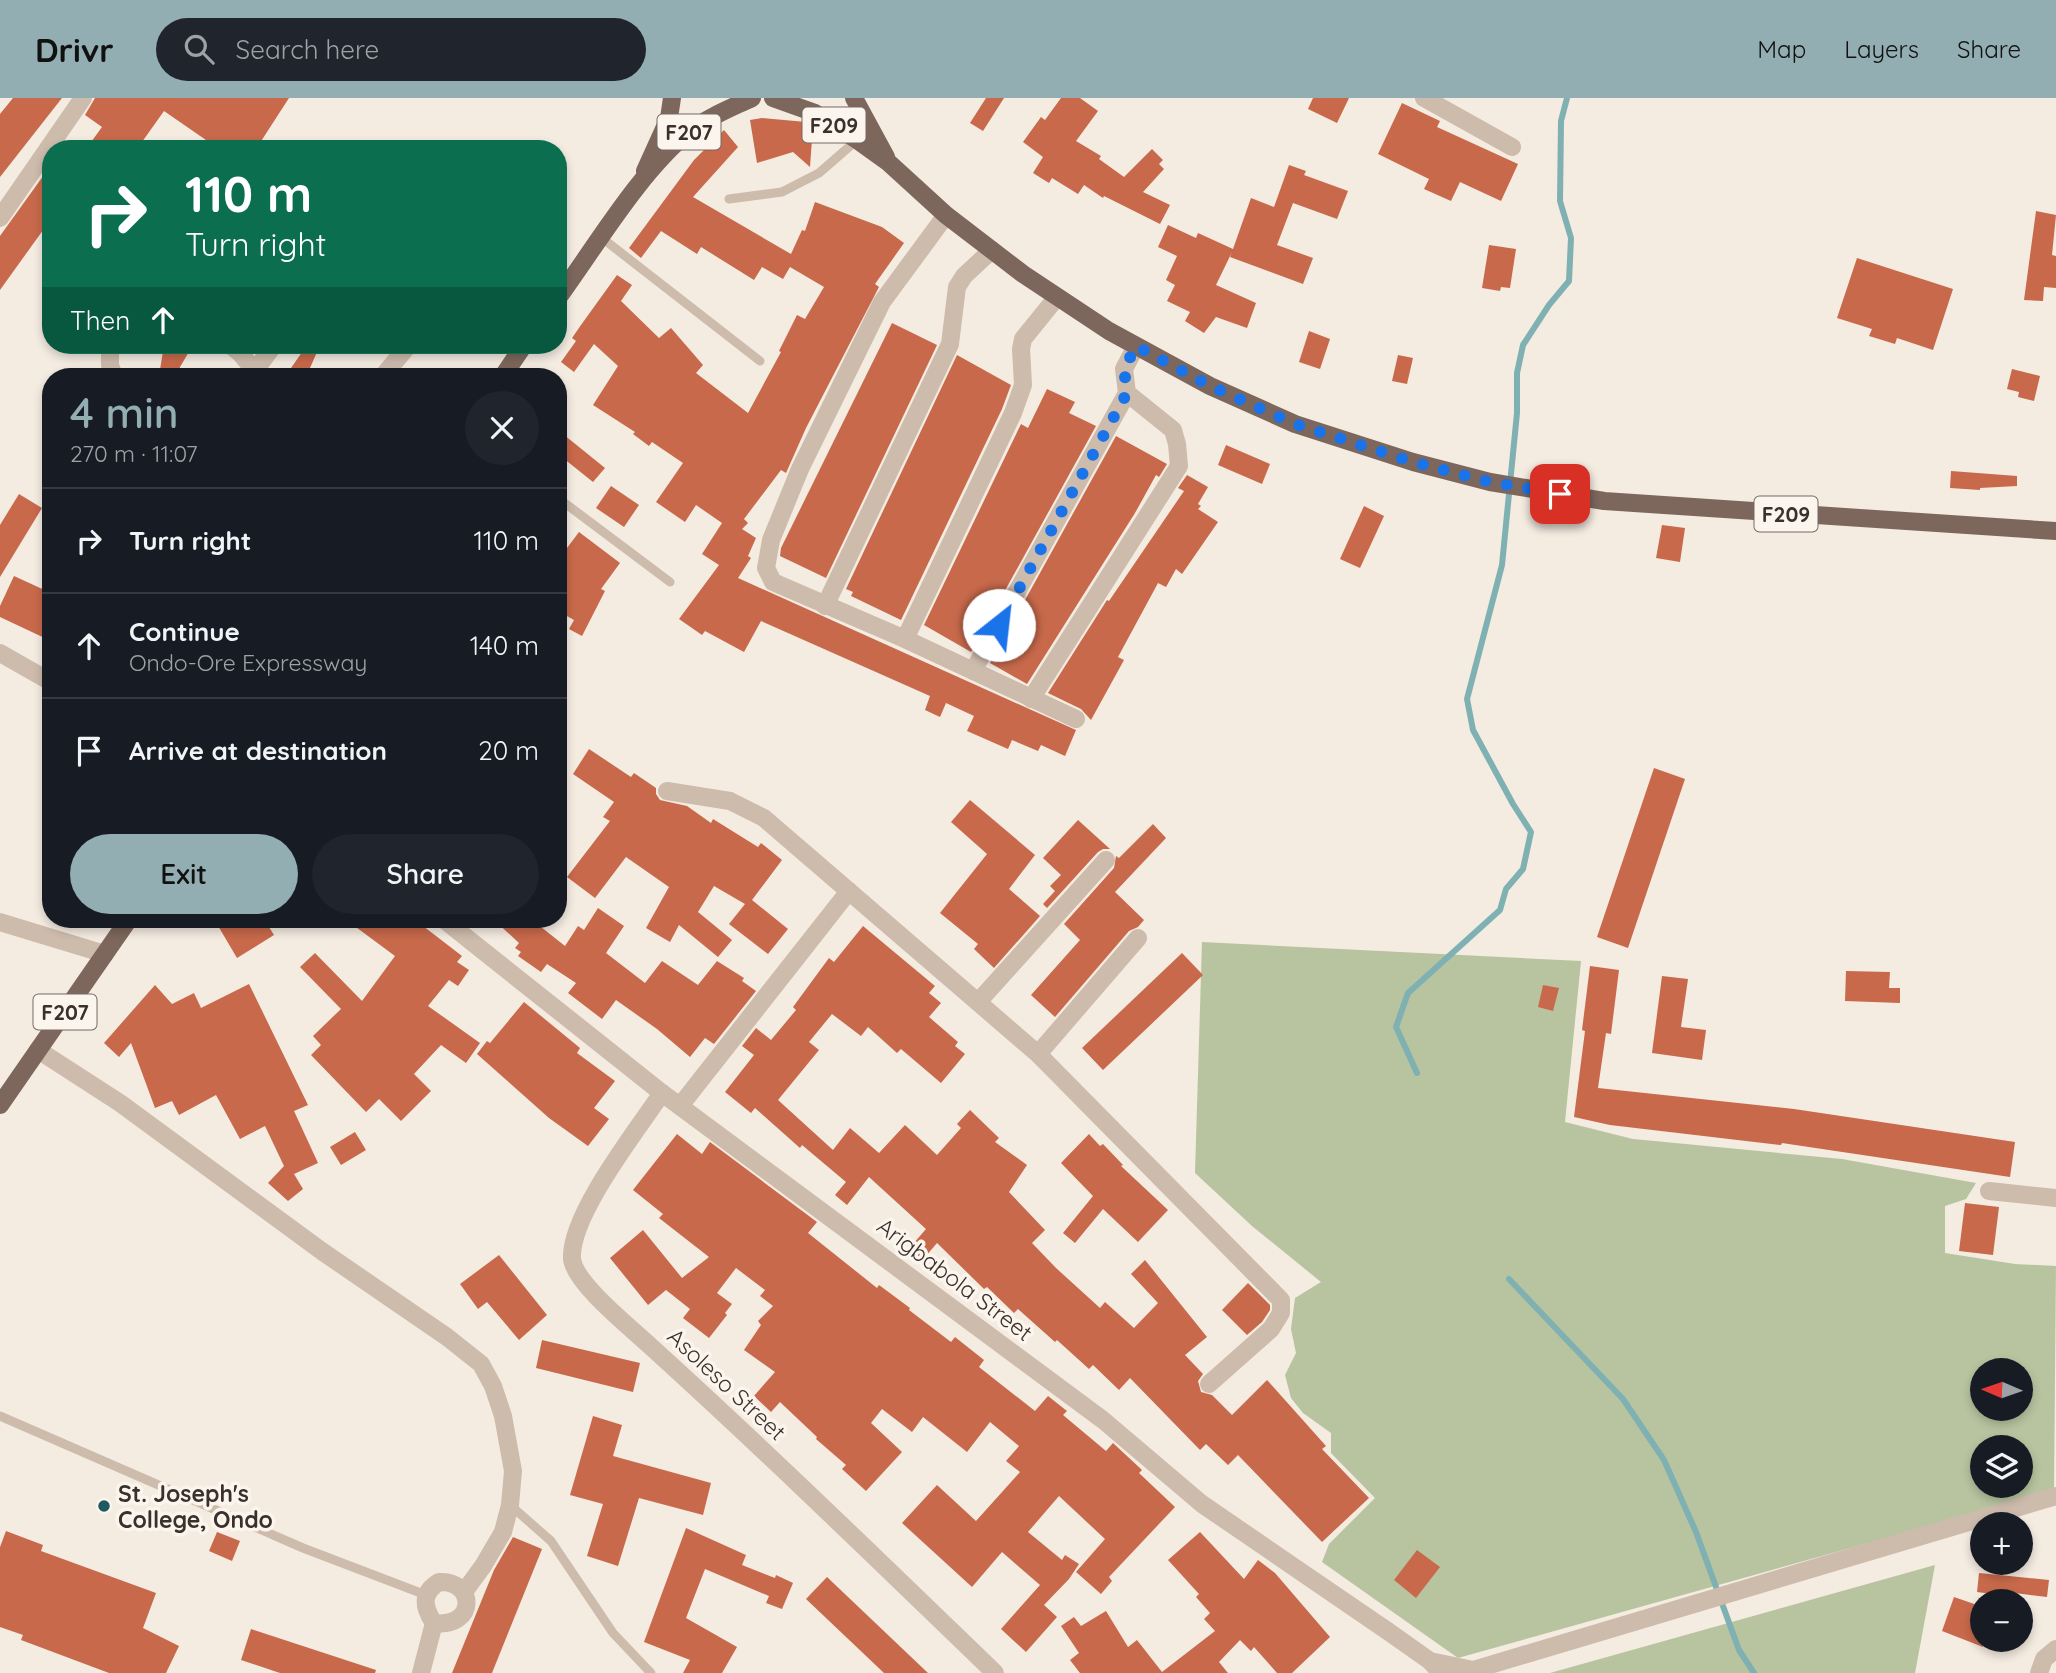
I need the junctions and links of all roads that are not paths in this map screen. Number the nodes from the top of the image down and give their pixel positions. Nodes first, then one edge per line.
1 (83, 98) edge
2 (672, 98) edge
3 (752, 98) edge
4 (773, 98) edge
5 (854, 98) edge
6 (1424, 98) edge
7 (54, 140) edge
8 (857, 140) junction
9 (1512, 147) dead end
10 (42, 157) edge
11 (889, 163) junction
12 (639, 184) junction
13 (729, 199) dead end
14 (946, 215) junction
15 (0, 218) edge
16 (602, 238) junction
17 (992, 250) junction
18 (567, 286) edge
19 (1057, 297) junction
20 (1136, 346) junction
21 (243, 354) edge
22 (401, 354) edge
23 (761, 361) dead end
24 (262, 366) edge
25 (390, 368) edge
26 (1127, 393) junction
27 (567, 505) edge
28 (2056, 531) edge
29 (670, 582) dead end
30 (825, 606) junction
31 (905, 639) junction
32 (0, 653) edge
33 (973, 671) junction
34 (42, 677) edge
35 (1031, 699) junction
36 (1076, 719) dead end
37 (667, 791) dead end
38 (1106, 860) dead end
39 (849, 891) junction
40 (0, 922) edge
41 (123, 928) edge
42 (454, 928) edge
43 (1138, 938) dead end
44 (105, 954) junction
45 (978, 1002) junction
46 (38, 1050) junction
47 (1038, 1054) junction
48 (662, 1093) junction
49 (0, 1105) edge
50 (680, 1106) junction
51 (1989, 1191) dead end
52 (2056, 1198) edge
53 (1209, 1384) dead end
54 (0, 1416) edge
55 (2056, 1496) edge
56 (510, 1505) junction
57 (464, 1592) junction
58 (426, 1595) junction
59 (434, 1623) junction
60 (2056, 1649) edge
61 (1436, 1667) edge
62 (421, 1673) edge
63 (650, 1673) edge
64 (995, 1673) edge
65 (2039, 1673) edge

1 - 7 street
2 - 12 main road, F207
3 - 12 main road, F207
4 - 8 main road, F209
5 - 11 main road, F209
6 - 9 street
8 - 11 main road, F209
8 - 13 lane
10 - 15 street
11 - 14 main road, F209
12 - 16 main road, F207
14 - 17 main road, F209
14 - 30 street
16 - 18 main road, F207
16 - 23 lane
17 - 19 main road, F209
17 - 30 street
19 - 20 main road, F209
19 - 31 street
20 - 26 street
20 - 28 main road, F209
21 - 24 street
22 - 25 street
26 - 33 street
26 - 35 street
27 - 29 lane
30 - 31 street
31 - 33 street
32 - 34 street
33 - 35 street
35 - 36 street
37 - 39 street
38 - 45 street
39 - 45 street
39 - 50 street
40 - 44 street
41 - 44 main road, F207
42 - 48 street, Arigbabola Street
43 - 47 street
44 - 46 main road, F207
45 - 47 street
46 - 49 main road, F207
46 - 56 street
47 - 53 street
48 - 50 street, Arigbabola Street
48 - 64 street, Asoleso Street
50 - 61 street, Arigbabola Street
51 - 52 street
54 - 58 lane
55 - 61 street
56 - 57 street
56 - 63 lane
57 - 58 street
57 - 59 street
58 - 59 street
59 - 62 street
60 - 65 street

